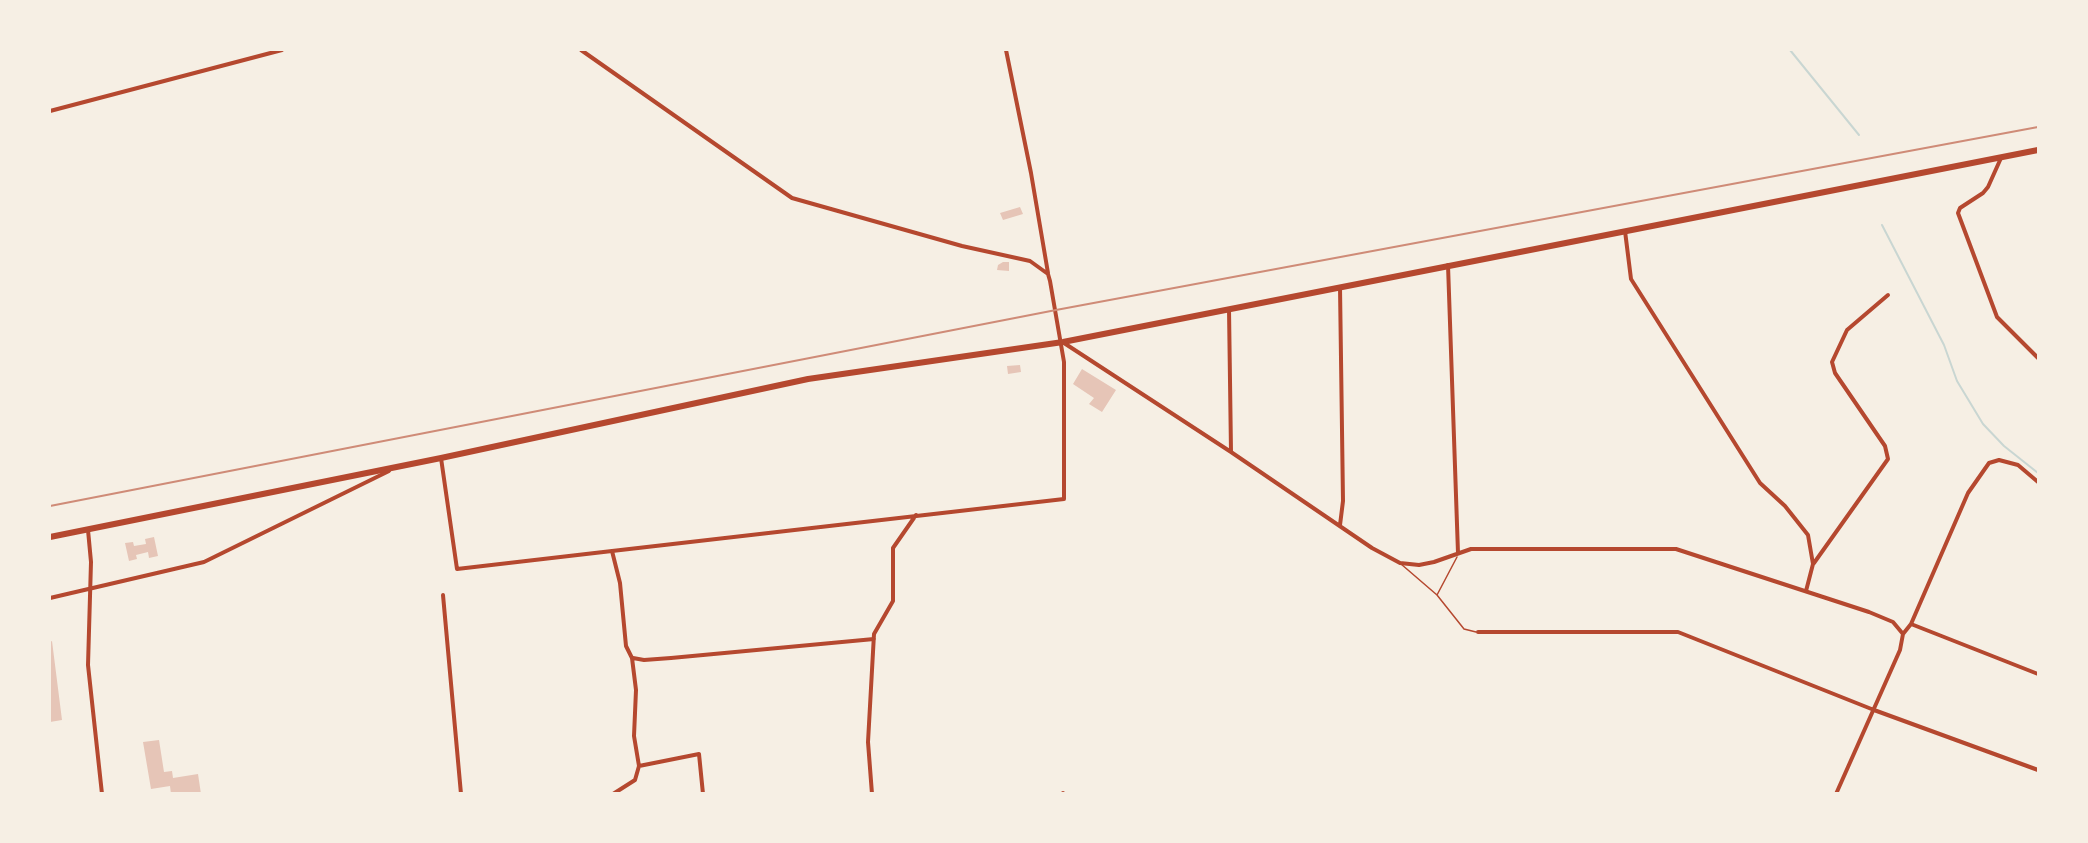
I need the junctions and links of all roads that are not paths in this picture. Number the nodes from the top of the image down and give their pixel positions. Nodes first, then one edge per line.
1 (282, 50) edge
2 (581, 50) edge
3 (1006, 50) edge
4 (50, 111) edge
5 (2038, 150) edge
6 (2001, 157) junction
7 (1625, 230) junction
8 (1448, 264) junction
9 (1048, 274) junction
10 (1340, 286) junction
11 (1888, 294) dead end
12 (1229, 309) junction
13 (1062, 342) junction
14 (2038, 358) edge
15 (1232, 452) junction
16 (441, 458) junction
17 (399, 466) junction
18 (2038, 482) edge
19 (916, 514) junction
20 (1340, 526) junction
21 (88, 530) junction
22 (50, 537) edge
23 (612, 551) junction
24 (1458, 553) junction
25 (1401, 563) junction
26 (1813, 564) junction
27 (91, 589) junction
28 (1806, 591) junction
29 (443, 595) dead end
30 (1437, 595) junction
31 (50, 598) edge
32 (1911, 624) junction
33 (1478, 632) joint
34 (1903, 634) junction
35 (874, 639) junction
36 (632, 658) junction
37 (2038, 674) edge
38 (1874, 710) junction
39 (639, 766) junction
40 (2038, 771) edge
41 (872, 792) edge
42 (102, 794) edge
43 (461, 794) edge
44 (613, 794) edge
45 (703, 794) edge
46 (1836, 794) edge

1 - 4 street
2 - 9 street
3 - 9 street
5 - 6 main road
6 - 7 main road
6 - 14 street
7 - 8 main road
7 - 26 street
8 - 10 main road
8 - 24 street
9 - 13 street
10 - 12 main road
10 - 20 street
11 - 26 street
12 - 13 main road
12 - 15 street
13 - 15 street
13 - 16 main road
13 - 19 street
15 - 20 street
16 - 17 main road
16 - 23 street
17 - 21 main road
17 - 27 street
18 - 32 street
19 - 23 street
19 - 35 street
20 - 25 street
21 - 22 main road
21 - 27 street
23 - 36 street
24 - 25 street
24 - 28 street
24 - 30 lane
25 - 30 lane
26 - 28 street
27 - 31 street
27 - 42 street
28 - 34 street
29 - 43 street
30 - 33 lane
32 - 34 street
32 - 37 street
33 - 38 street
34 - 38 street
35 - 36 street
35 - 41 street
36 - 39 street
38 - 40 street
38 - 46 street
39 - 44 street
39 - 45 street

